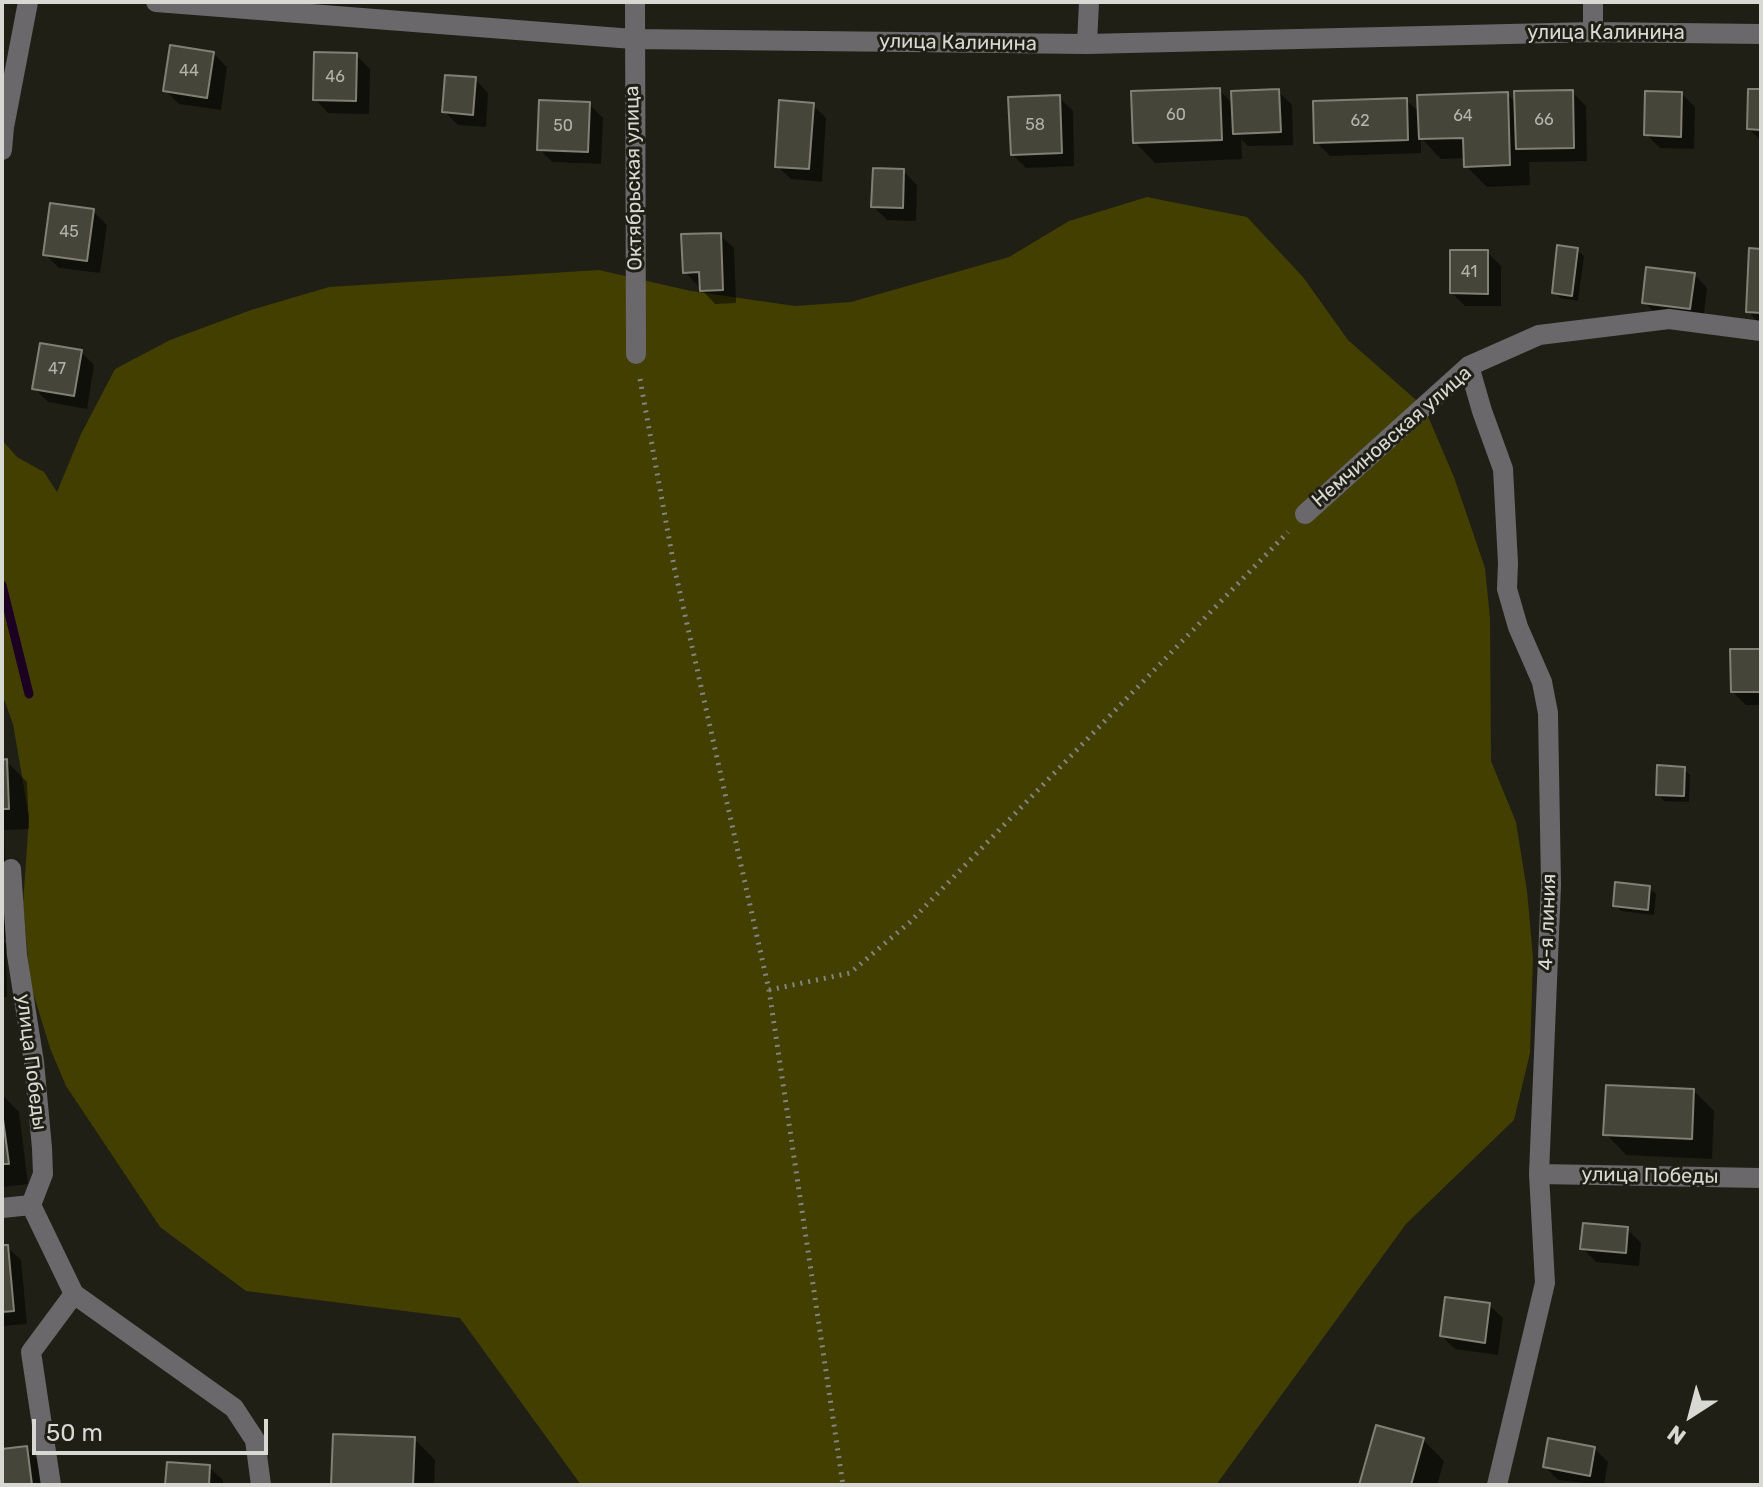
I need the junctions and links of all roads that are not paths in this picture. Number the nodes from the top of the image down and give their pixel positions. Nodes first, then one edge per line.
1 (28, 2) edge
2 (156, 2) edge
3 (635, 2) edge
4 (1089, 2) edge
5 (1593, 2) edge
6 (1593, 32) junction
7 (1761, 34) edge
8 (633, 39) junction
9 (1087, 44) junction
10 (2, 150) edge
11 (1761, 331) edge
12 (636, 354) road end
13 (1469, 366) junction
14 (1305, 514) road end
15 (11, 869) dead end
16 (1539, 1174) junction
17 (1761, 1178) edge
18 (31, 1205) junction
19 (2, 1208) edge
20 (74, 1294) junction
21 (51, 1485) edge
22 (261, 1485) edge
23 (1497, 1485) edge

1 - 10 street
2 - 8 street, улица Калинина
3 - 8 street, Октябрьская улица
4 - 9 street
5 - 6 street
6 - 7 street, улица Калинина
6 - 9 street, улица Калинина
8 - 9 street, улица Калинина
8 - 12 street, Октябрьская улица
11 - 13 street, Немчиновская улица
13 - 14 street, Немчиновская улица
13 - 16 street, 4-я линия
15 - 18 street, улица Победы
16 - 17 street, улица Победы
16 - 23 street, 4-я линия
18 - 19 street
18 - 20 street
20 - 21 street
20 - 22 street

